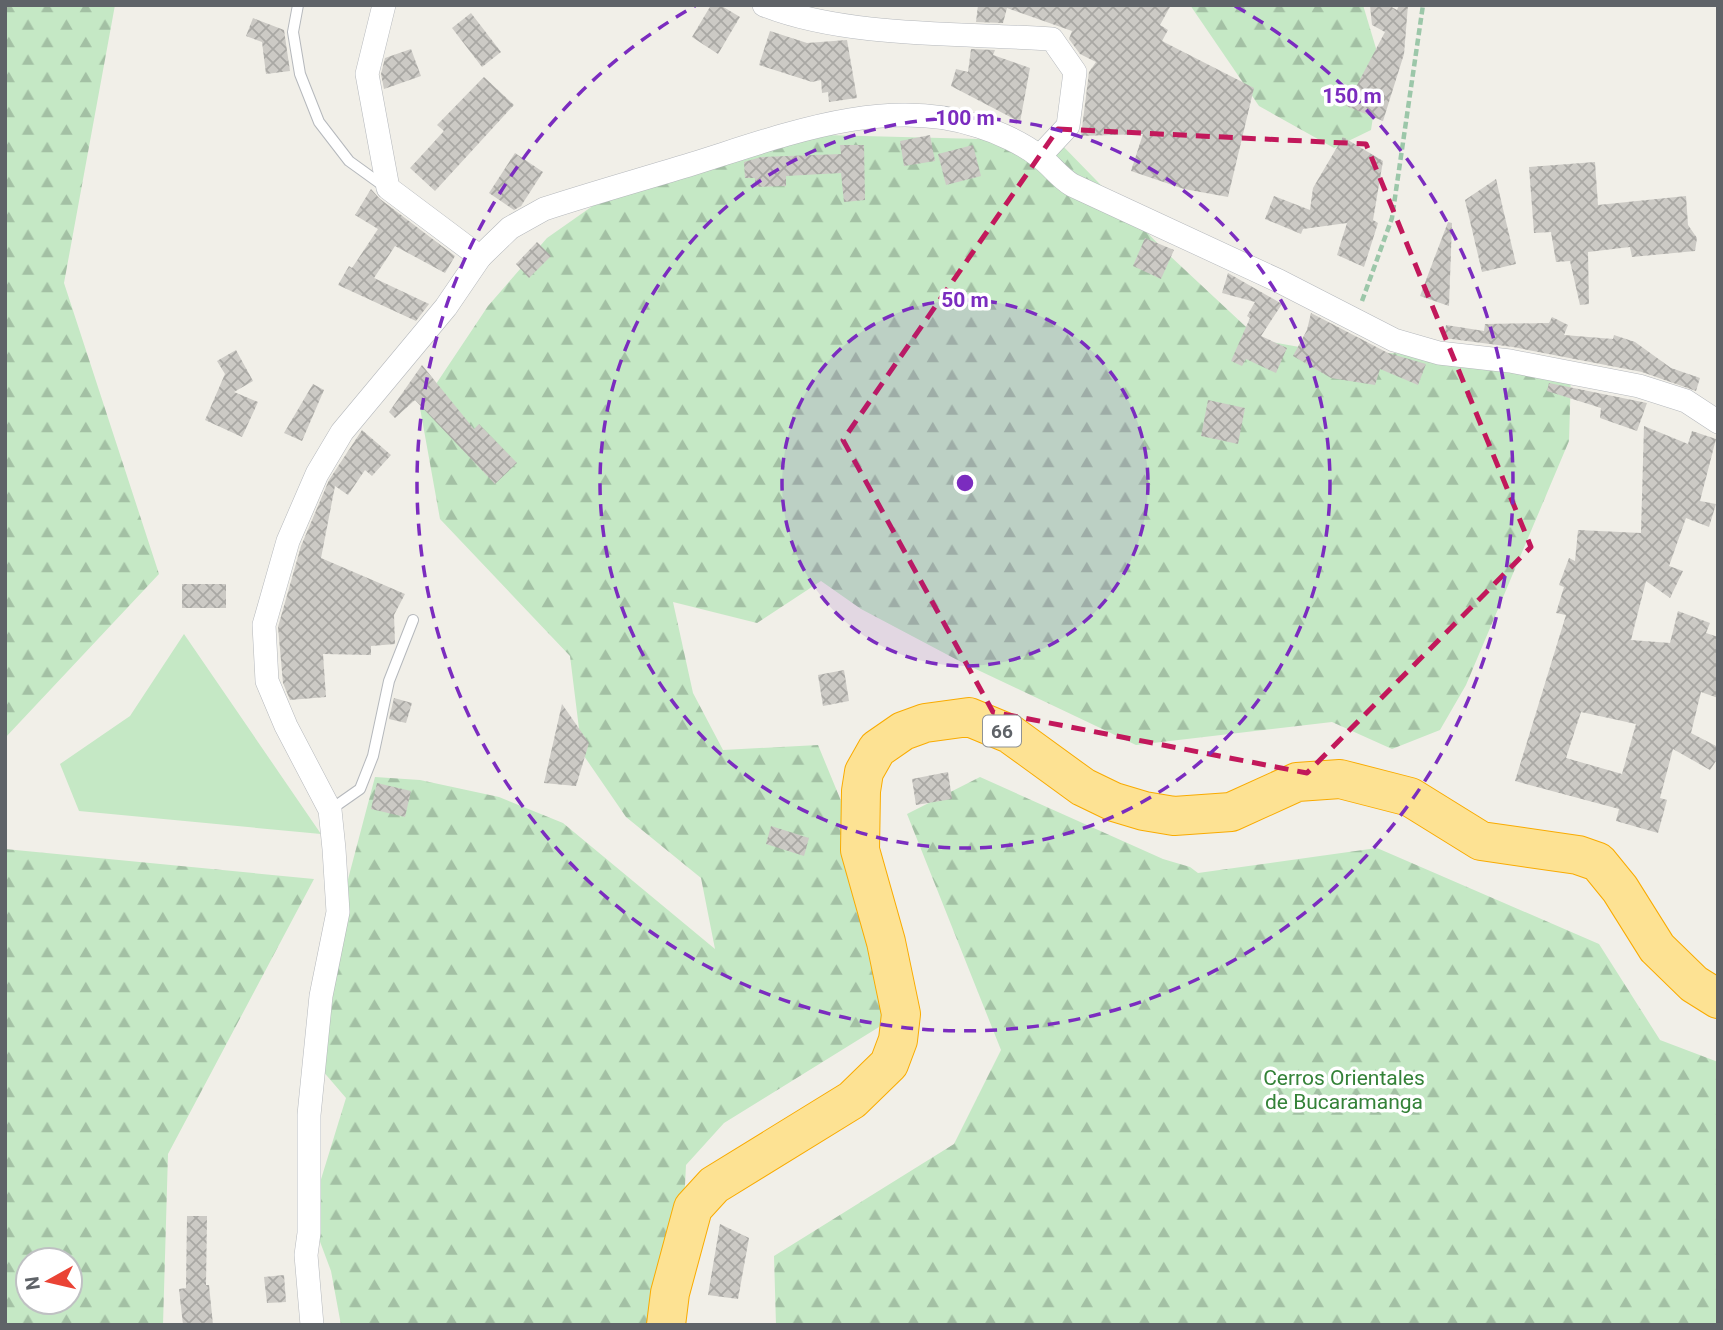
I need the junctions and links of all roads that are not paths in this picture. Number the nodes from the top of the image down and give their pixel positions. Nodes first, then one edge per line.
1 (298, 5) edge
2 (384, 5) edge
3 (764, 5) edge
4 (1040, 156) junction
5 (388, 188) junction
6 (480, 257) junction
7 (1718, 422) edge
8 (412, 620) dead end
9 (330, 810) junction
10 (1718, 999) edge
11 (313, 1325) edge
12 (666, 1325) edge

1 - 5 lane
2 - 5 street
3 - 4 street
4 - 6 street
4 - 7 street
5 - 6 street
6 - 9 street
8 - 9 lane
9 - 11 street
10 - 12 highway, 66

